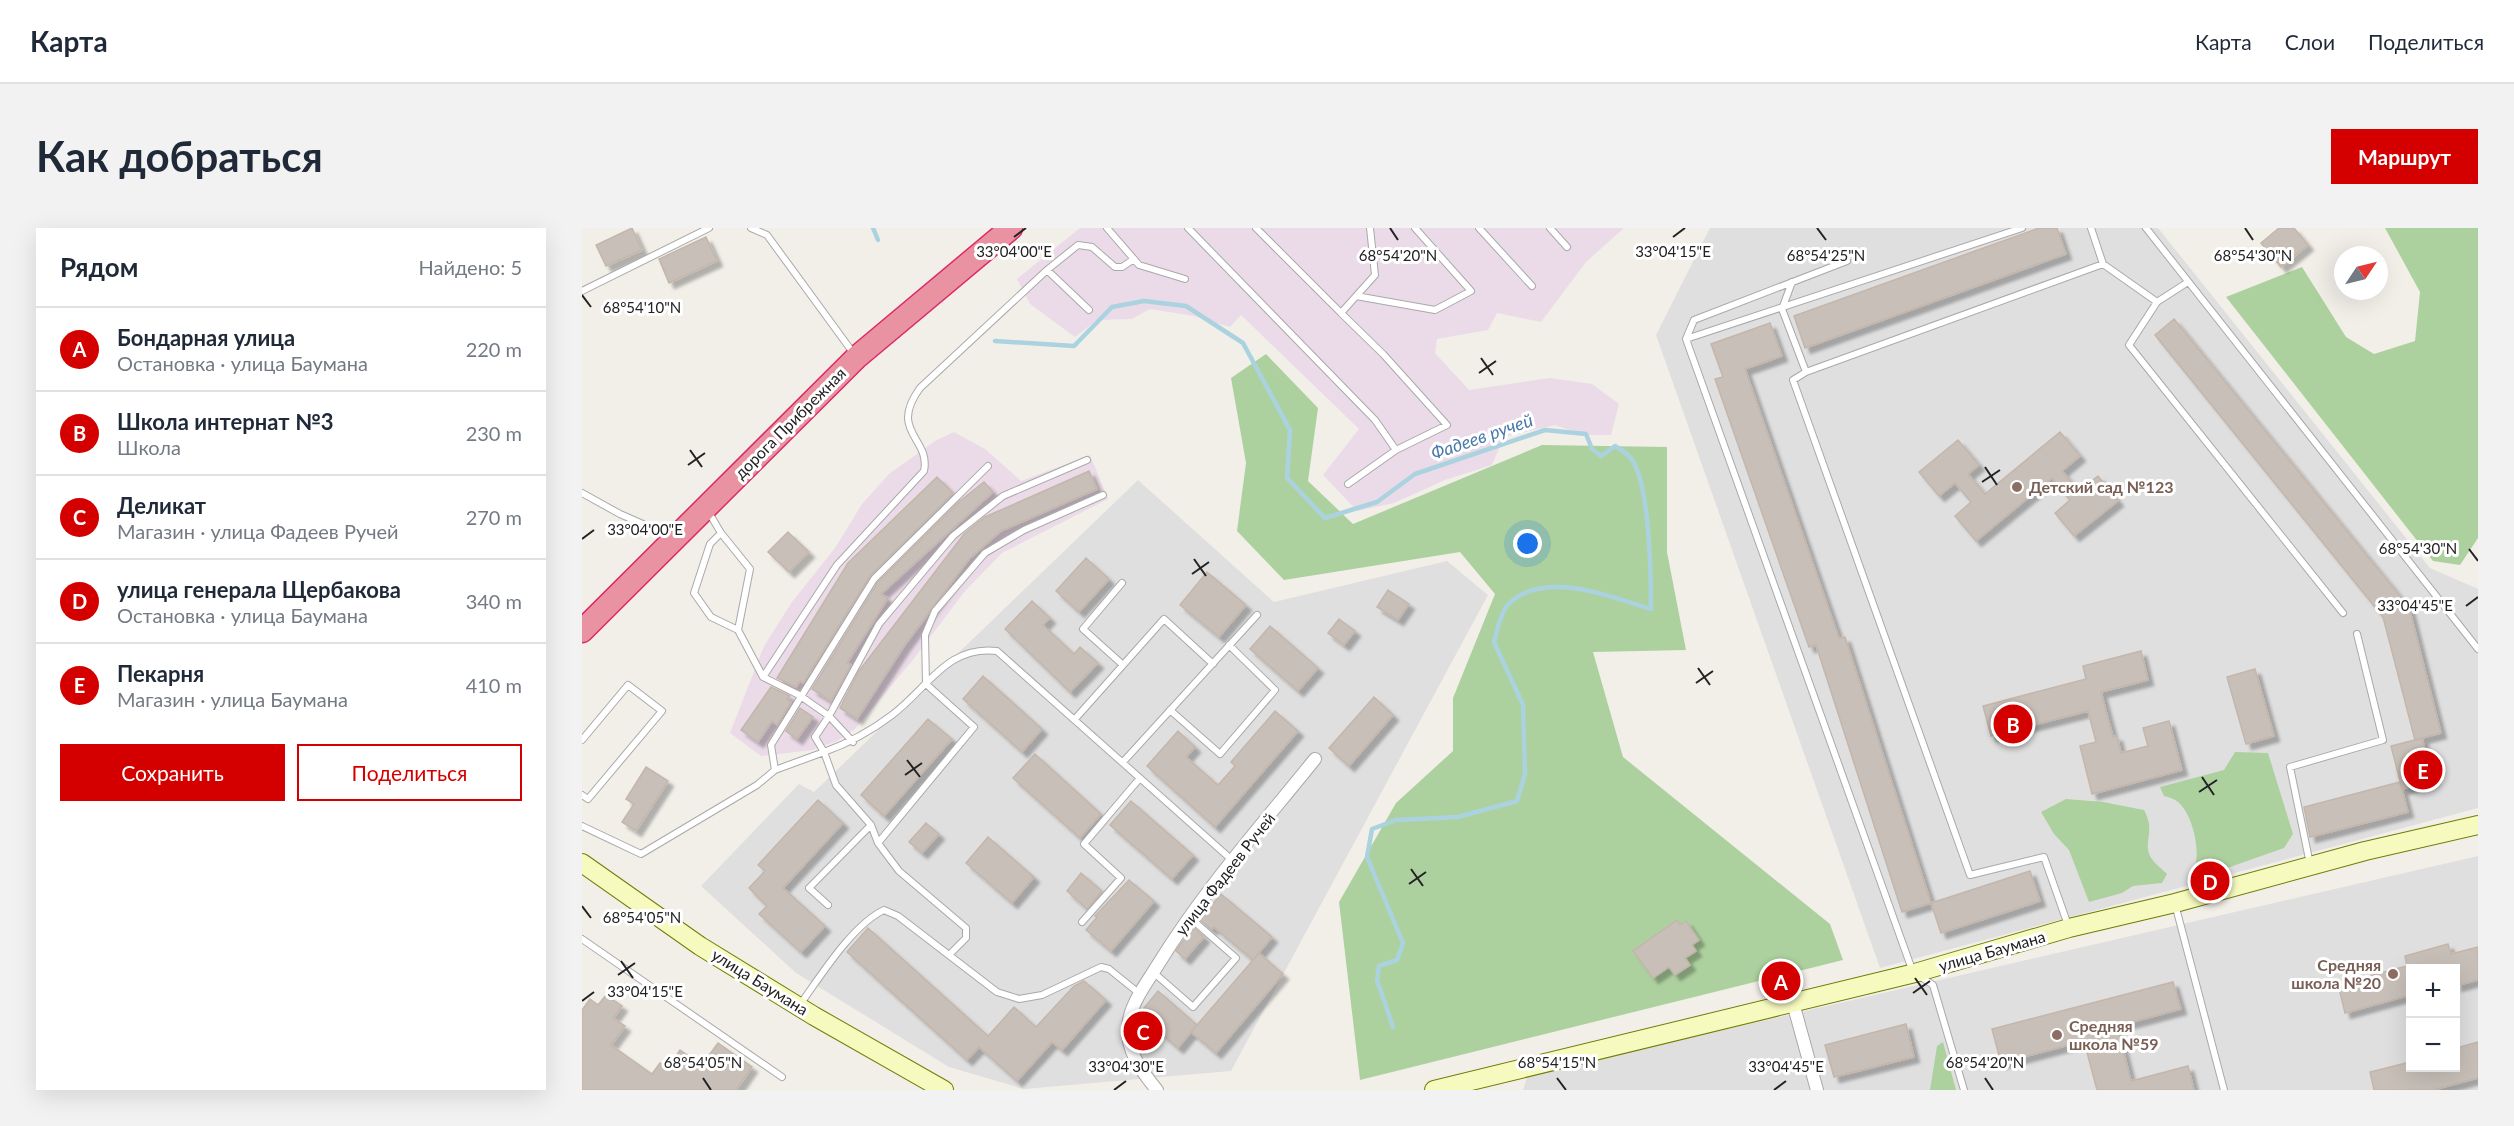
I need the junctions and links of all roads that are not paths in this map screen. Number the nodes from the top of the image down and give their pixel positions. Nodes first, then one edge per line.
1 (709, 228) edge
2 (751, 228) edge
3 (1011, 228) edge
4 (1107, 228) edge
5 (1188, 228) edge
6 (1256, 228) edge
7 (1370, 228) edge
8 (1415, 228) edge
9 (1479, 228) edge
10 (1550, 228) edge
11 (2022, 228) edge
12 (2091, 228) edge
13 (2146, 228) edge
14 (1567, 247) dead end
15 (1134, 259) junction
16 (1847, 261) dead end
17 (2103, 264) junction
18 (1047, 270) junction
19 (1185, 279) dead end
20 (1792, 282) junction
21 (2188, 282) junction
22 (1532, 286) dead end
23 (582, 291) edge
24 (1356, 296) junction
25 (2157, 302) junction
26 (1782, 309) junction
27 (1089, 310) dead end
28 (1341, 313) junction
29 (1686, 339) junction
30 (857, 357) junction
31 (1806, 372) junction
32 (1396, 450) junction
33 (1087, 460) dead end
34 (988, 466) dead end
35 (1348, 484) dead end
36 (582, 493) edge
37 (1103, 495) dead end
38 (706, 507) junction
39 (721, 533) junction
40 (674, 537) junction
41 (1122, 583) dead end
42 (2343, 613) dead end
43 (1257, 615) dead end
44 (738, 630) junction
45 (582, 631) edge
46 (2357, 634) dead end
47 (1229, 645) junction
48 (2478, 649) edge
49 (1213, 664) junction
50 (1123, 665) junction
51 (764, 677) junction
52 (926, 684) junction
53 (799, 695) junction
54 (1170, 710) junction
55 (829, 716) junction
56 (1075, 719) junction
57 (582, 740) edge
58 (854, 742) junction
59 (824, 752) junction
60 (1315, 759) dead end
61 (1123, 762) junction
62 (775, 770) junction
63 (1140, 778) junction
64 (582, 795) edge
65 (871, 825) junction
66 (2478, 825) edge
67 (582, 826) edge
68 (878, 843) junction
69 (1233, 861) junction
70 (582, 863) edge
71 (2310, 865) junction
72 (2175, 903) junction
73 (828, 905) dead end
74 (1188, 916) junction
75 (1082, 922) dead end
76 (2069, 928) junction
77 (582, 939) edge
78 (949, 956) junction
79 (1153, 972) junction
80 (1915, 973) junction
81 (1140, 994) junction
82 (1793, 1002) junction
83 (799, 1007) junction
84 (782, 1077) dead end
85 (944, 1090) edge
86 (1157, 1090) edge
87 (1434, 1090) edge
88 (1817, 1090) edge
89 (1964, 1090) edge
90 (2224, 1090) edge

1 - 23 lane
2 - 30 lane
3 - 30 highway, дорога Прибрежная
4 - 15 lane
5 - 32 lane
6 - 28 lane
7 - 24 lane
8 - 24 lane
9 - 22 lane
10 - 14 lane
11 - 26 lane
12 - 17 lane
13 - 21 lane
15 - 18 lane
15 - 19 lane
16 - 20 lane
17 - 25 lane
17 - 31 lane
18 - 27 lane
18 - 51 lane
20 - 26 lane
20 - 29 lane
21 - 25 lane
21 - 48 lane
24 - 28 lane
25 - 42 lane
26 - 29 lane
26 - 31 lane
28 - 32 lane
29 - 80 lane
30 - 38 highway, дорога Прибрежная
31 - 76 lane
32 - 35 lane
33 - 55 lane
34 - 53 lane
36 - 40 lane
37 - 52 lane
38 - 39 lane
38 - 40 highway, дорога Прибрежная
39 - 44 lane
39 - 44 lane
40 - 45 highway, дорога Прибрежная
41 - 50 lane
43 - 47 lane
44 - 51 lane
46 - 71 lane
47 - 49 lane
47 - 54 lane
49 - 50 lane
49 - 54 lane
50 - 56 lane
51 - 53 lane
52 - 56 lane
52 - 58 lane
52 - 68 lane
53 - 55 lane
53 - 62 lane
54 - 61 lane
55 - 58 lane
55 - 59 lane
56 - 61 lane
57 - 64 lane
58 - 59 lane
59 - 62 lane
59 - 65 lane
60 - 69 street, улица Фадеев Ручей
61 - 63 lane
62 - 67 lane
63 - 69 lane
63 - 75 lane
65 - 68 lane
65 - 73 lane
66 - 71 street, улица Баумана
68 - 78 lane
69 - 74 street, улица Фадеев Ручей
70 - 83 street, улица Баумана
71 - 72 street, улица Баумана
72 - 76 street, улица Баумана
72 - 90 lane
74 - 79 street, улица Фадеев Ручей
74 - 79 lane
76 - 80 street, улица Баумана
77 - 84 lane
78 - 81 lane
78 - 83 lane
79 - 81 street, улица Фадеев Ручей
80 - 82 street, улица Баумана
80 - 89 lane
81 - 86 street, улица Фадеев Ручей
82 - 87 street, улица Баумана
82 - 88 street
83 - 85 street, улица Баумана

